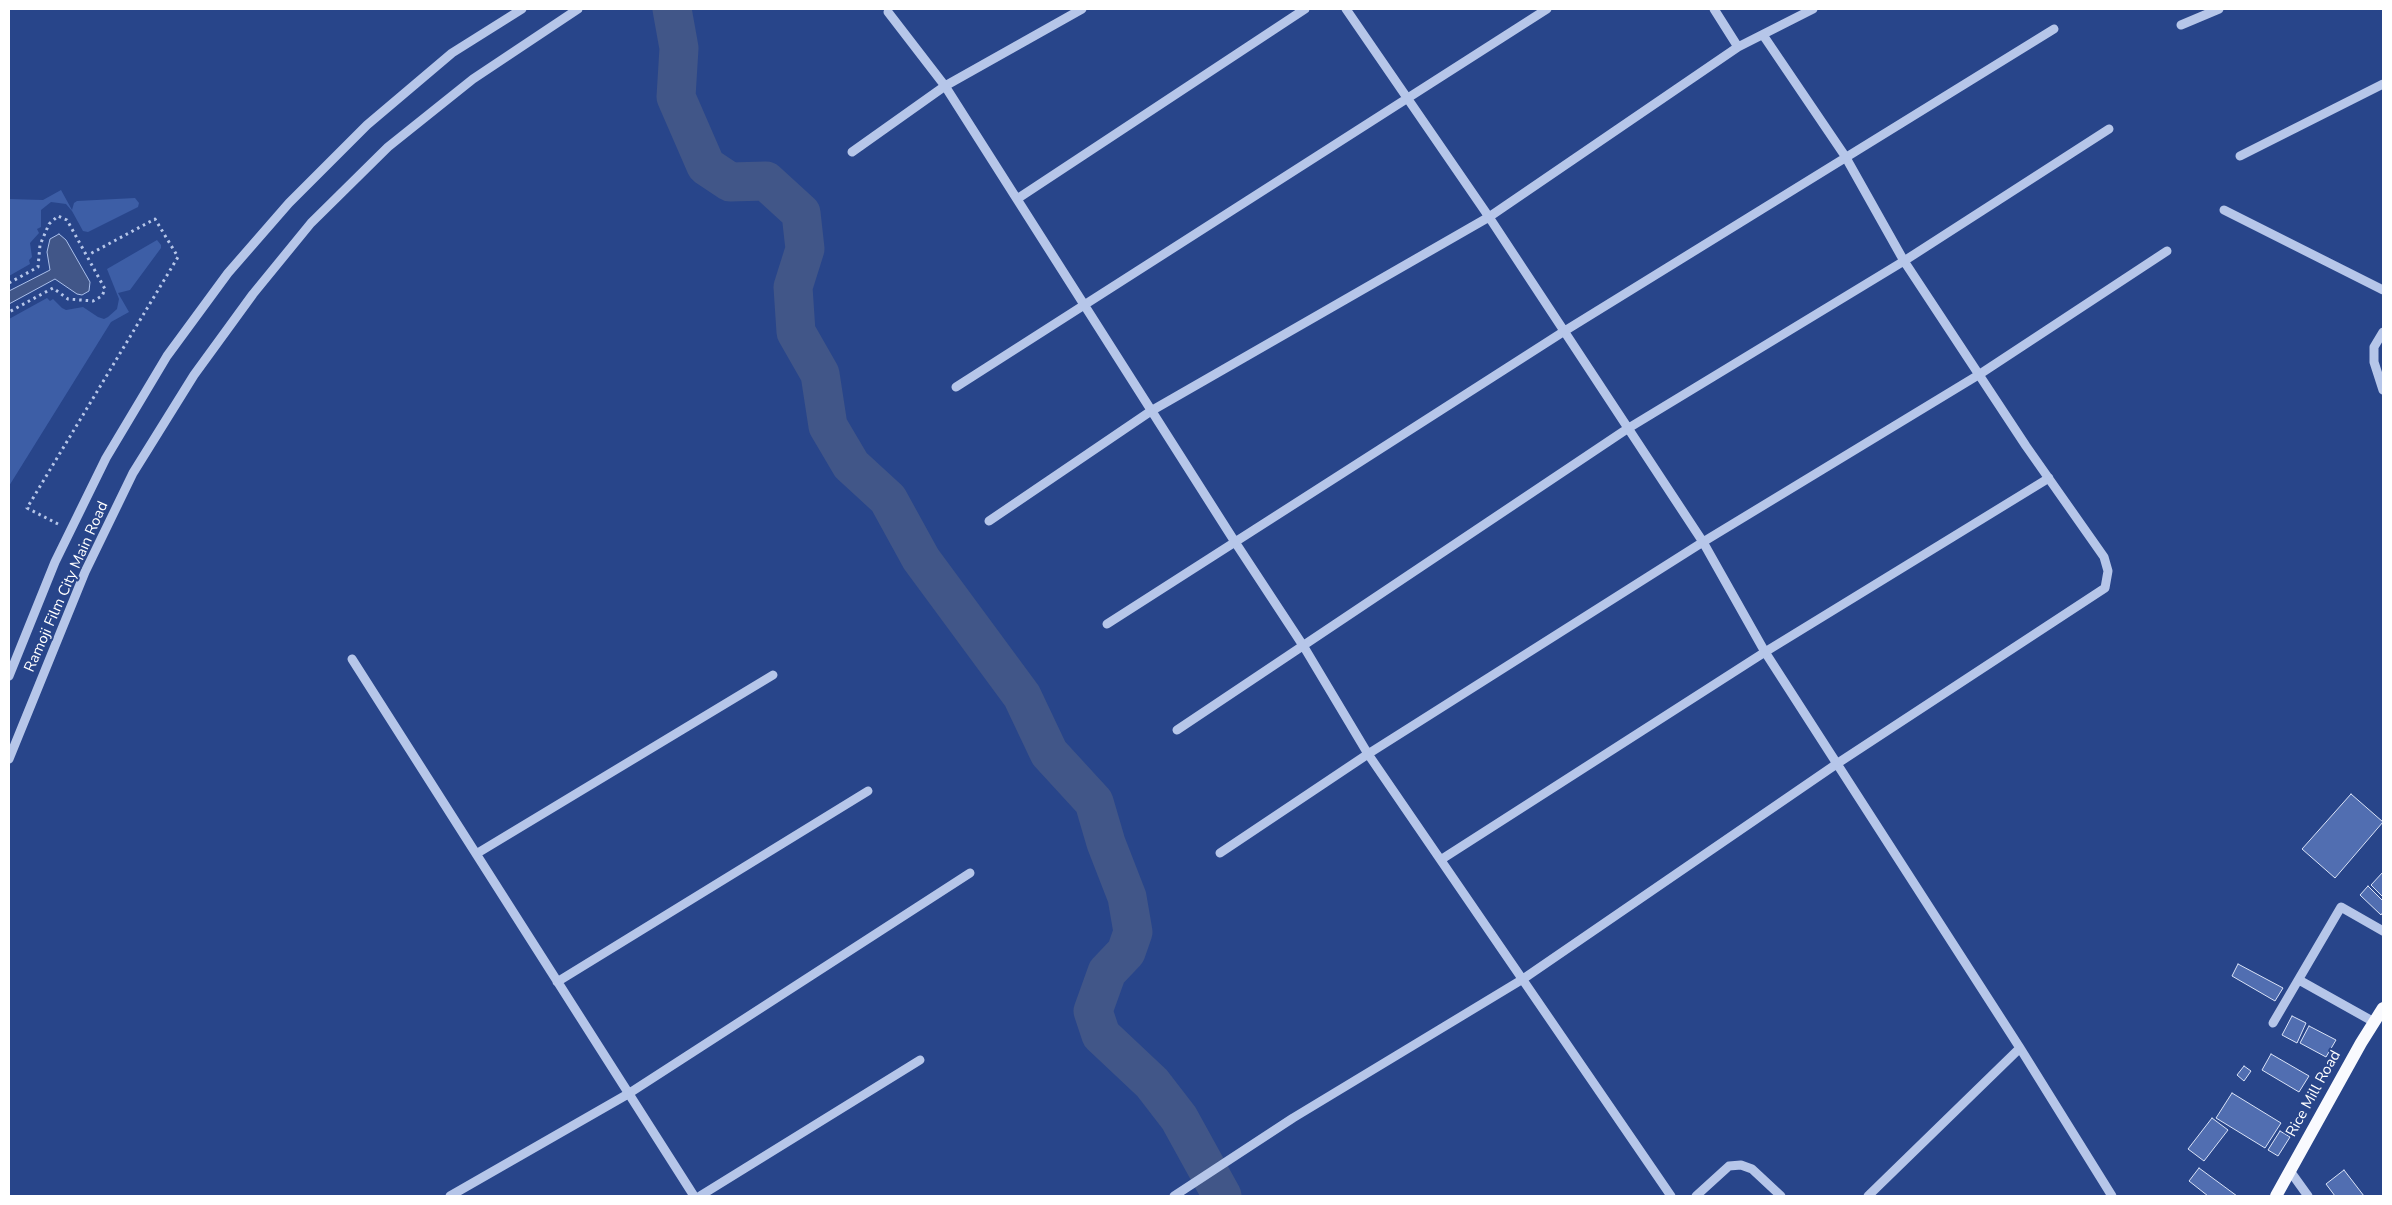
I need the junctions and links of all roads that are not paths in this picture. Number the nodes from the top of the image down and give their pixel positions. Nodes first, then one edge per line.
1 (522, 9) edge
2 (578, 9) edge
3 (1082, 9) edge
4 (1305, 9) edge
5 (1346, 9) edge
6 (1547, 9) edge
7 (1714, 9) edge
8 (1813, 9) edge
9 (2218, 9) edge
10 (888, 12) dead end
11 (2181, 25) dead end
12 (2054, 29) dead end
13 (1763, 35) junction
14 (1738, 47) junction
15 (2383, 84) edge
16 (945, 86) junction
17 (1408, 100) junction
18 (2109, 129) dead end
19 (852, 152) dead end
20 (1845, 156) junction
21 (2240, 156) dead end
22 (1017, 199) junction
23 (2224, 210) dead end
24 (1489, 217) junction
25 (2167, 251) dead end
26 (1904, 261) junction
27 (2383, 290) edge
28 (1084, 304) junction
29 (1563, 332) junction
30 (2383, 332) edge
31 (1980, 374) junction
32 (956, 387) dead end
33 (2383, 390) edge
34 (1151, 411) junction
35 (1627, 430) junction
36 (2049, 478) junction
37 (989, 522) dead end
38 (1234, 542) junction
39 (1703, 542) junction
40 (1107, 624) dead end
41 (1304, 647) junction
42 (1765, 652) junction
43 (352, 659) dead end
44 (773, 675) dead end
45 (9, 676) edge
46 (1177, 730) dead end
47 (1368, 754) junction
48 (9, 759) edge
49 (1838, 763) junction
50 (868, 791) dead end
51 (1220, 853) dead end
52 (476, 854) junction
53 (1442, 859) junction
54 (970, 873) dead end
55 (2383, 930) edge
56 (1523, 979) junction
57 (2300, 980) junction
58 (557, 982) junction
59 (2383, 1008) edge
60 (2374, 1022) junction
61 (2272, 1023) dead end
62 (2020, 1048) junction
63 (920, 1060) dead end
64 (628, 1094) junction
65 (2290, 1171) junction
66 (450, 1196) edge
67 (694, 1196) edge
68 (700, 1196) edge
69 (1174, 1196) edge
70 (1671, 1196) edge
71 (1696, 1196) edge
72 (1781, 1196) edge
73 (1868, 1196) edge
74 (2112, 1196) edge
75 (2276, 1196) edge
76 (2308, 1196) edge

1 - 45 street, Ramoji Film City Main Road
2 - 48 street, Ramoji Film City Main Road
3 - 16 street
4 - 22 street
5 - 17 street
6 - 17 street
7 - 14 street
8 - 13 street
9 - 11 street
10 - 16 street
12 - 20 street
13 - 14 street
13 - 20 street
14 - 24 street
15 - 21 street
16 - 19 street
16 - 22 street
17 - 24 street
17 - 28 street
18 - 26 street
20 - 26 street
20 - 29 street
22 - 28 street
23 - 27 street
24 - 29 street
24 - 34 street
25 - 31 street
26 - 31 street
26 - 35 street
28 - 32 street
28 - 34 street
29 - 35 street
29 - 38 street
30 - 33 street
31 - 36 street
31 - 39 street
34 - 37 street
34 - 38 street
35 - 39 street
35 - 41 street
36 - 42 street
36 - 49 street
38 - 40 street
38 - 41 street
39 - 42 street
39 - 47 street
41 - 46 street
41 - 47 street
42 - 49 street
42 - 53 street
43 - 52 street
44 - 52 street
47 - 51 street
47 - 53 street
49 - 56 street
49 - 62 street
50 - 58 street
52 - 58 street
53 - 56 street
54 - 64 street
55 - 57 street
56 - 69 street
56 - 70 street
57 - 60 street
57 - 61 street
58 - 64 street
59 - 60 main road, Rice Mill Road
60 - 65 main road, Rice Mill Road
62 - 73 street
62 - 74 street
63 - 68 street
64 - 66 street
64 - 67 street
65 - 75 main road, Rice Mill Road
65 - 76 street
71 - 72 street

